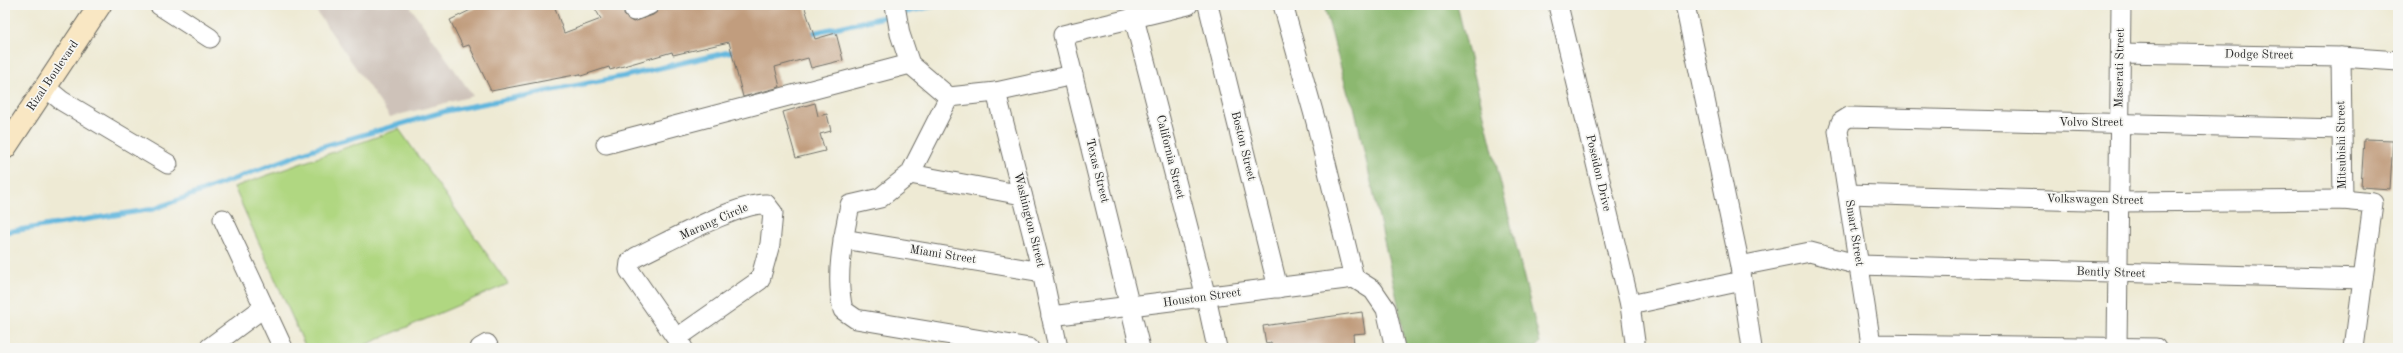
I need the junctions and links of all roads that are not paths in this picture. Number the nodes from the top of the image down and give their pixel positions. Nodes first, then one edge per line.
1 (100, 5) edge
2 (158, 5) edge
3 (895, 5) edge
4 (1188, 5) edge
5 (1208, 5) edge
6 (1283, 5) edge
7 (1558, 5) edge
8 (1685, 5) edge
9 (2121, 5) edge
10 (1134, 18) junction
11 (210, 38) dead end
12 (2121, 53) junction
13 (2340, 57) junction
14 (2398, 62) edge
15 (910, 64) junction
16 (1073, 75) junction
17 (46, 87) junction
18 (996, 92) junction
19 (949, 97) junction
20 (1841, 122) joint
21 (2120, 123) junction
22 (2341, 129) junction
23 (606, 144) dead end
24 (5, 148) edge
25 (168, 164) dead end
26 (910, 174) junction
27 (1022, 194) junction
28 (1848, 194) junction
29 (2343, 200) junction
30 (2118, 202) junction
31 (223, 219) dead end
32 (843, 239) junction
33 (1859, 265) junction
34 (1042, 272) junction
35 (1741, 273) junction
36 (2117, 273) junction
37 (1354, 278) junction
38 (2363, 279) junction
39 (1278, 288) junction
40 (1206, 297) junction
41 (1630, 305) junction
42 (1130, 307) junction
43 (263, 308) junction
44 (1051, 316) junction
45 (1635, 342) dead end
46 (680, 343) edge
47 (2117, 347) junction
48 (209, 348) edge
49 (282, 348) edge
50 (480, 348) edge
51 (489, 348) edge
52 (1029, 348) edge
53 (1058, 348) edge
54 (1140, 348) edge
55 (1217, 348) edge
56 (1395, 348) edge
57 (1752, 348) edge
58 (2156, 348) edge
59 (2354, 348) edge

1 - 17 main road, Rizal Boulevard
2 - 11 street
3 - 15 street
4 - 10 street
5 - 39 street, Boston Street
6 - 37 street
7 - 41 street, Poseidon Drive
8 - 35 street
9 - 12 street, Maserati Street
10 - 16 street, Texas Street
10 - 40 street, California Street
12 - 13 street, Dodge Street
12 - 21 street, Maserati Street
13 - 14 street, Dodge Street
13 - 22 street, Mitsubishi Street
15 - 19 street
15 - 23 street
16 - 18 street
16 - 42 street, Texas Street
17 - 24 main road, Rizal Boulevard
17 - 25 street
18 - 19 street
18 - 27 street, Washington Street
19 - 26 street
20 - 21 street, Volvo Street
20 - 28 street, Smart Street
21 - 22 street, Volvo Street
21 - 30 street, Maserati Street
22 - 29 street, Mitsubishi Street
26 - 27 street
26 - 32 street
27 - 34 street, Washington Street
28 - 30 street, Volkswagen Street
28 - 33 street, Smart Street
29 - 30 street, Volkswagen Street
29 - 38 street, Mitsubishi Street
30 - 36 street, Maserati Street
31 - 43 street
32 - 34 street, Miami Street
32 - 52 street
33 - 35 street, Bently Street
33 - 36 street, Bently Street
33 - 47 street, Smart Street
34 - 44 street, Washington Street
35 - 41 street, Bently Street
35 - 57 street
36 - 38 street, Bently Street
36 - 47 street, Maserati Street
37 - 39 street, Houston Street
37 - 56 street
38 - 59 street, Mitsubishi Street
39 - 40 street, Houston Street
40 - 42 street, Houston Street
40 - 55 street, California Street
41 - 45 street, Poseidon Drive
42 - 44 street, Houston Street
42 - 54 street, Texas Street
43 - 48 street
43 - 49 street
44 - 53 street, Washington Street
46 - 46 street, Marang Circle
47 - 58 street
50 - 51 street

